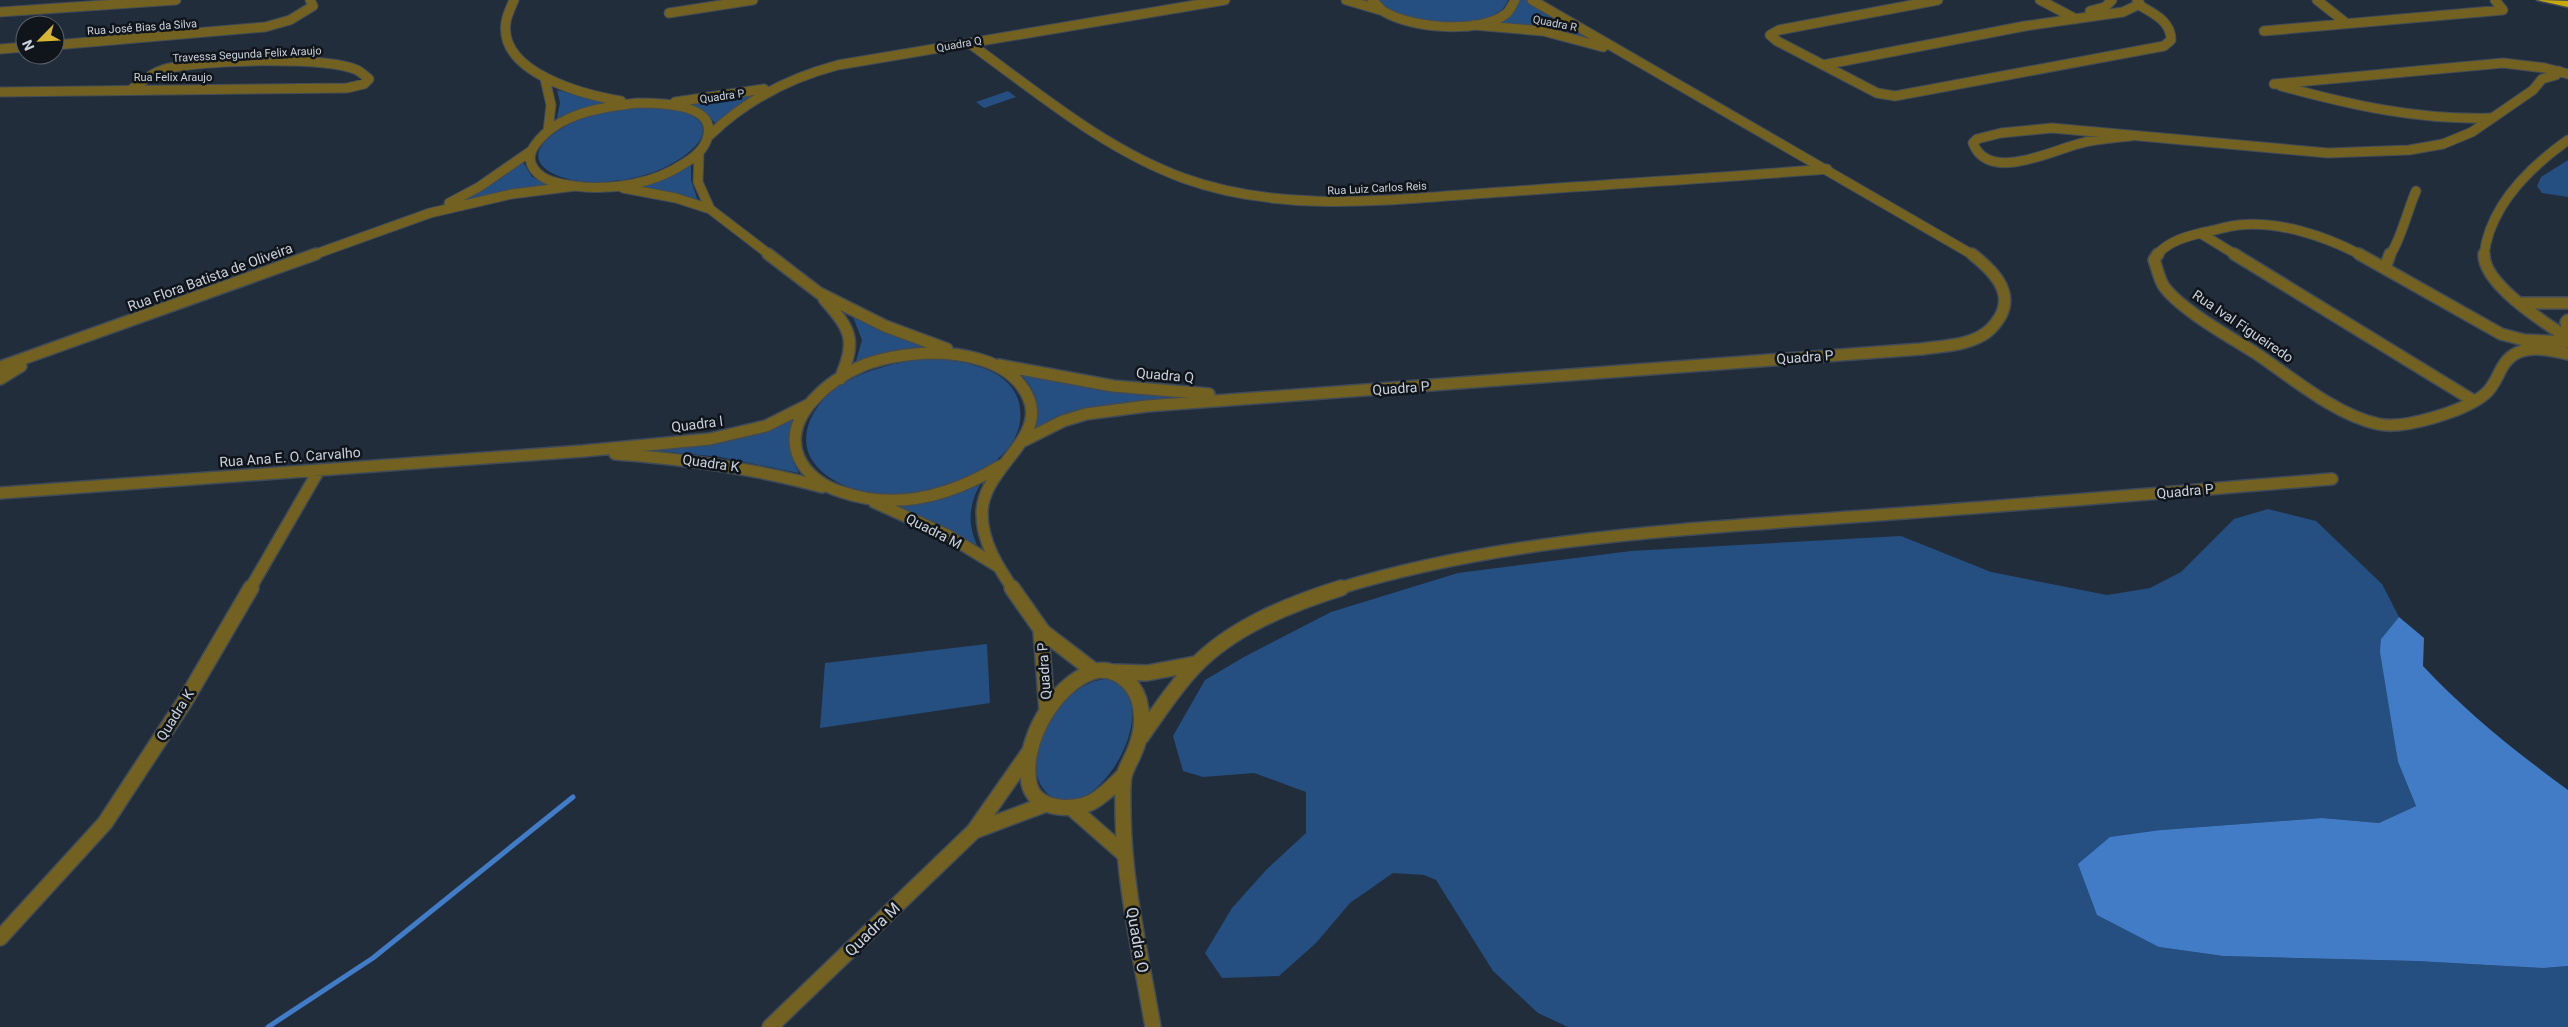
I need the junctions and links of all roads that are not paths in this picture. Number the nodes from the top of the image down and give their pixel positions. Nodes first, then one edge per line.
1 (25, 0) edge
2 (93, 0) edge
3 (176, 0) edge
4 (310, 0) edge
5 (514, 0) edge
6 (753, 0) edge
7 (1225, 0) edge
8 (1346, 0) edge
9 (1372, 0) edge
10 (1515, 0) edge
11 (1532, 0) edge
12 (1938, 0) edge
13 (2040, 0) edge
14 (2317, 0) edge
15 (2495, 0) edge
16 (2542, 0) edge
17 (2112, 1) edge
18 (696, 4) edge
19 (2137, 4) edge
20 (2568, 4) edge
21 (84, 7) junction
22 (1381, 10) junction
23 (0, 12) edge
24 (10, 12) junction
25 (669, 12) dead end
26 (2067, 14) junction
27 (2076, 19) junction
28 (0, 20) edge
29 (2346, 23) junction
30 (1473, 25) junction
31 (2025, 26) junction
32 (2264, 31) dead end
33 (969, 43) junction
34 (65, 44) edge
35 (15, 48) edge
36 (0, 49) edge
37 (1630, 56) junction
38 (1824, 65) junction
39 (2543, 73) junction
40 (2561, 73) edge
41 (2568, 78) edge
42 (545, 79) junction
43 (2302, 81) junction
44 (779, 85) junction
45 (347, 88) joint
46 (132, 89) junction
47 (0, 92) edge
48 (2312, 95) junction
49 (638, 103) junction
50 (664, 103) junction
51 (2490, 118) junction
52 (2449, 120) junction
53 (2082, 130) junction
54 (548, 131) junction
55 (2474, 131) junction
56 (710, 135) junction
57 (2130, 136) junction
58 (2092, 140) junction
59 (2568, 140) edge
60 (531, 151) junction
61 (699, 152) junction
62 (1827, 169) junction
63 (575, 186) junction
64 (610, 186) junction
65 (2416, 191) dead end
66 (710, 210) junction
67 (430, 213) junction
68 (2200, 233) junction
69 (2388, 257) junction
70 (2368, 259) junction
71 (2385, 268) junction
72 (819, 293) junction
73 (2521, 303) junction
74 (2568, 303) edge
75 (2568, 320) edge
76 (2501, 334) junction
77 (2568, 338) edge
78 (2568, 342) edge
79 (57, 346) junction
80 (2517, 352) junction
81 (2568, 354) edge
82 (973, 357) junction
83 (991, 364) junction
84 (0, 367) edge
85 (0, 378) edge
86 (840, 379) junction
87 (1249, 396) junction
88 (2474, 401) junction
89 (810, 404) junction
90 (1023, 441) junction
91 (583, 451) junction
92 (1000, 466) junction
93 (318, 470) junction
94 (2332, 478) dead end
95 (836, 491) junction
96 (2, 492) edge
97 (867, 499) junction
98 (999, 567) junction
99 (1041, 630) junction
100 (1195, 664) junction
101 (1094, 671) junction
102 (1116, 672) junction
103 (1047, 711) junction
104 (1141, 738) junction
105 (1033, 747) junction
106 (1124, 775) junction
107 (1046, 804) junction
108 (1074, 810) junction
109 (974, 831) junction
110 (1123, 853) junction
111 (0, 938) edge
112 (770, 1027) edge
113 (1153, 1027) edge

1 - 24 street
2 - 21 street
3 - 21 street
4 - 34 street, Rua José Bias da Silva
5 - 42 street
6 - 18 street
7 - 33 street, Quadra Q
8 - 22 street
9 - 22 street
10 - 30 street
11 - 37 street, Quadra P
12 - 38 street
13 - 26 street
14 - 29 street
15 - 29 street
16 - 20 highway
17 - 19 street
17 - 26 street
18 - 25 street
19 - 27 street
19 - 38 street
21 - 24 street
22 - 30 street
23 - 24 street
24 - 28 street
26 - 27 street
26 - 31 street
27 - 31 street
29 - 32 street
30 - 37 street, Quadra R
31 - 38 street
33 - 44 street, Quadra Q
33 - 62 street, Rua Luiz Carlos Reis
35 - 36 street
37 - 62 street, Quadra P
39 - 40 street
39 - 43 street
39 - 51 street
40 - 41 street
42 - 49 street
42 - 54 street
43 - 48 street
43 - 48 street
44 - 50 street, Quadra P
44 - 56 street, Quadra Q
45 - 46 street, Rua Felix Araujo
45 - 46 street, Travessa Segunda Felix Araujo
46 - 47 street, Rua Felix Araujo
48 - 52 street
49 - 50 street
49 - 54 street
50 - 56 street
51 - 52 street
51 - 55 street
52 - 55 street
53 - 57 street
53 - 58 street
53 - 58 street
54 - 60 street, Rua Flora Batista de Oliveira
55 - 57 street
56 - 61 street, Quadra Q
57 - 58 street
59 - 73 street
60 - 63 street
60 - 67 street, Rua Flora Batista de Oliveira
61 - 64 street
61 - 66 street
62 - 87 street, Quadra P
63 - 64 street
63 - 67 street, Rua Flora Batista de Oliveira
64 - 66 street
65 - 69 street
66 - 72 street
67 - 79 street, Rua Flora Batista de Oliveira
68 - 70 street, Rua Ival Figueiredo
68 - 88 street
68 - 88 street, Rua Ival Figueiredo
69 - 70 street
69 - 71 street
70 - 71 street, Rua Ival Figueiredo
71 - 76 street, Rua Ival Figueiredo
72 - 82 street
72 - 86 street
73 - 74 street
73 - 77 street
75 - 77 street
76 - 78 street, Rua Ival Figueiredo
76 - 80 street
79 - 84 street, Rua Flora Batista de Oliveira
79 - 85 street
80 - 81 street
80 - 88 street, Rua Ival Figueiredo
82 - 83 street
82 - 86 street
83 - 87 street, Quadra Q
83 - 90 street
86 - 89 street
87 - 90 street, Quadra P
89 - 91 street, Quadra l
89 - 95 street
90 - 92 street
91 - 93 street, Rua Ana E. O. Carvalho
91 - 95 street, Quadra K
92 - 97 street
92 - 98 street
93 - 96 street, Rua Ana E. O. Carvalho
93 - 111 street, Quadra K
94 - 100 street, Quadra P
95 - 97 street
97 - 98 street, Quadra M
98 - 99 street, Quadra P
99 - 101 street, Quadra P
99 - 103 street, Quadra P
100 - 102 street, Quadra P
100 - 104 street, Quadra P
101 - 102 street
101 - 103 street
102 - 104 street
103 - 105 street
104 - 106 street
105 - 107 street
105 - 109 street, Quadra M
106 - 108 street
106 - 110 street, Quadra O
107 - 108 street
107 - 109 street, Quadra M
108 - 110 street
109 - 112 street, Quadra M
110 - 113 street, Quadra O

